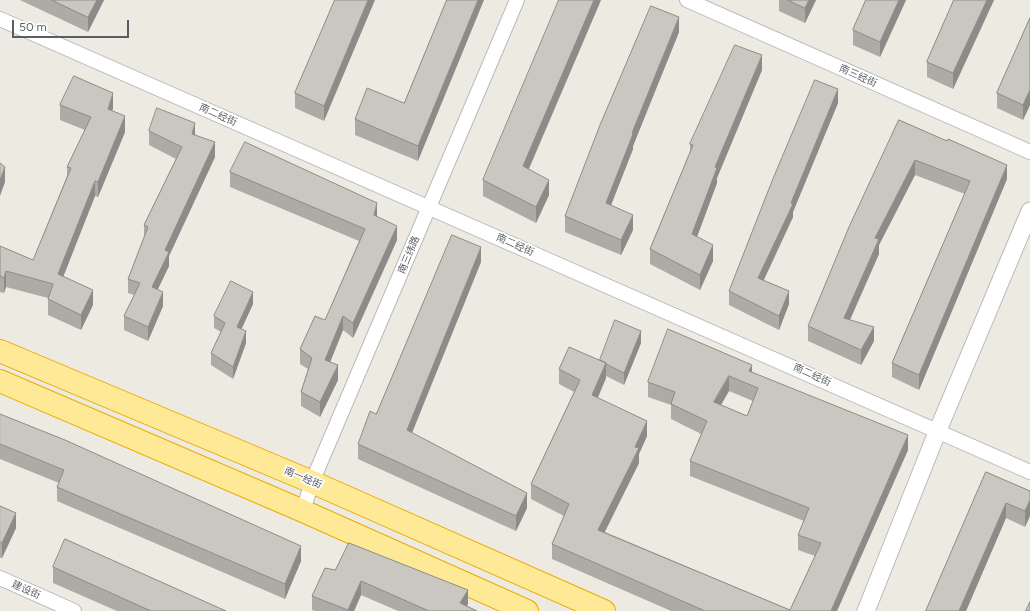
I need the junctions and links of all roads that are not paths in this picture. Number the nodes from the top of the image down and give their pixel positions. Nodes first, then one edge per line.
1 (517, 0) edge
2 (687, 0) edge
3 (0, 19) edge
4 (1030, 152) edge
5 (429, 207) junction
6 (1030, 211) edge
7 (0, 351) edge
8 (0, 381) edge
9 (938, 430) junction
10 (1030, 472) edge
11 (312, 482) junction
12 (303, 511) junction
13 (0, 578) edge
14 (74, 611) edge
15 (526, 611) edge
16 (604, 611) edge
17 (866, 611) edge

1 - 5 street, 南三纬路
2 - 4 street, 南三经街
3 - 5 street, 南二经街
5 - 9 street, 南二经街
5 - 11 street, 南三纬路
6 - 9 street
7 - 11 highway, 南一经街
8 - 12 highway
9 - 10 street, 南二经街
9 - 17 street
11 - 12 street, 南三纬路
11 - 16 highway, 南一经街
12 - 15 highway
13 - 14 street, 建设街

